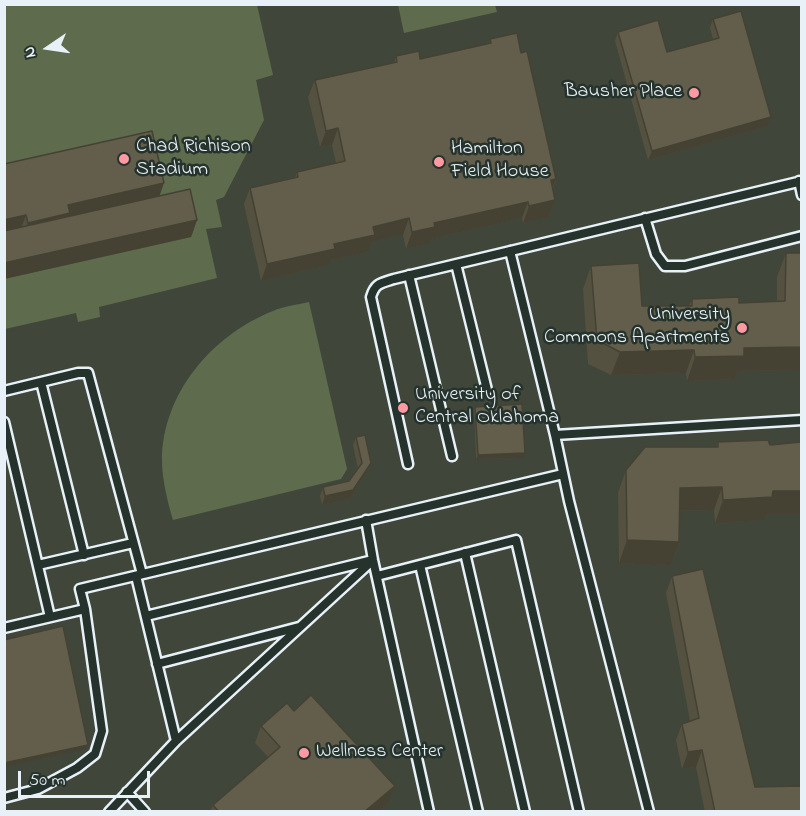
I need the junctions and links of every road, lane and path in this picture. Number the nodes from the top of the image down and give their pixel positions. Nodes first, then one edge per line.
1 (800, 181) edge
2 (801, 195) edge
3 (645, 218) junction
4 (801, 237) edge
5 (510, 251) junction
6 (456, 264) junction
7 (409, 275) junction
8 (41, 382) junction
9 (487, 390) dead end
10 (4, 391) edge
11 (801, 420) edge
12 (4, 422) edge
13 (555, 435) junction
14 (452, 456) dead end
15 (408, 464) dead end
16 (563, 474) junction
17 (366, 520) junction
18 (133, 543) junction
19 (465, 553) junction
20 (84, 555) junction
21 (373, 560) junction
22 (38, 565) junction
23 (420, 565) junction
24 (139, 575) junction
25 (376, 576) junction
26 (85, 609) junction
27 (146, 615) junction
28 (50, 617) junction
29 (300, 627) junction
30 (4, 628) edge
31 (158, 664) junction
32 (176, 741) junction
33 (127, 792) junction
34 (4, 798) edge
35 (118, 807) edge
36 (109, 812) edge
37 (145, 812) edge
38 (429, 812) edge
39 (478, 812) edge
40 (525, 812) edge
41 (579, 812) edge
42 (649, 812) edge

1 - 2 lane
1 - 3 lane
3 - 4 lane
3 - 5 lane
5 - 6 lane
5 - 13 lane
6 - 7 lane
6 - 9 lane
7 - 14 lane
7 - 15 lane
8 - 10 lane
8 - 18 lane
8 - 20 lane
11 - 13 lane
12 - 22 lane
13 - 16 lane
16 - 17 lane
16 - 42 lane
17 - 21 lane
17 - 24 lane
18 - 20 lane
18 - 24 lane
19 - 23 lane
19 - 40 lane
19 - 41 lane
20 - 22 lane
21 - 25 lane
21 - 27 lane
21 - 29 lane
22 - 28 lane
23 - 25 lane
23 - 39 lane
24 - 26 lane
24 - 27 lane
25 - 38 lane
26 - 28 lane
26 - 34 lane
27 - 31 lane
28 - 30 lane
29 - 31 lane
29 - 32 lane
31 - 32 lane
32 - 33 lane
33 - 35 lane
33 - 37 lane
35 - 36 lane

